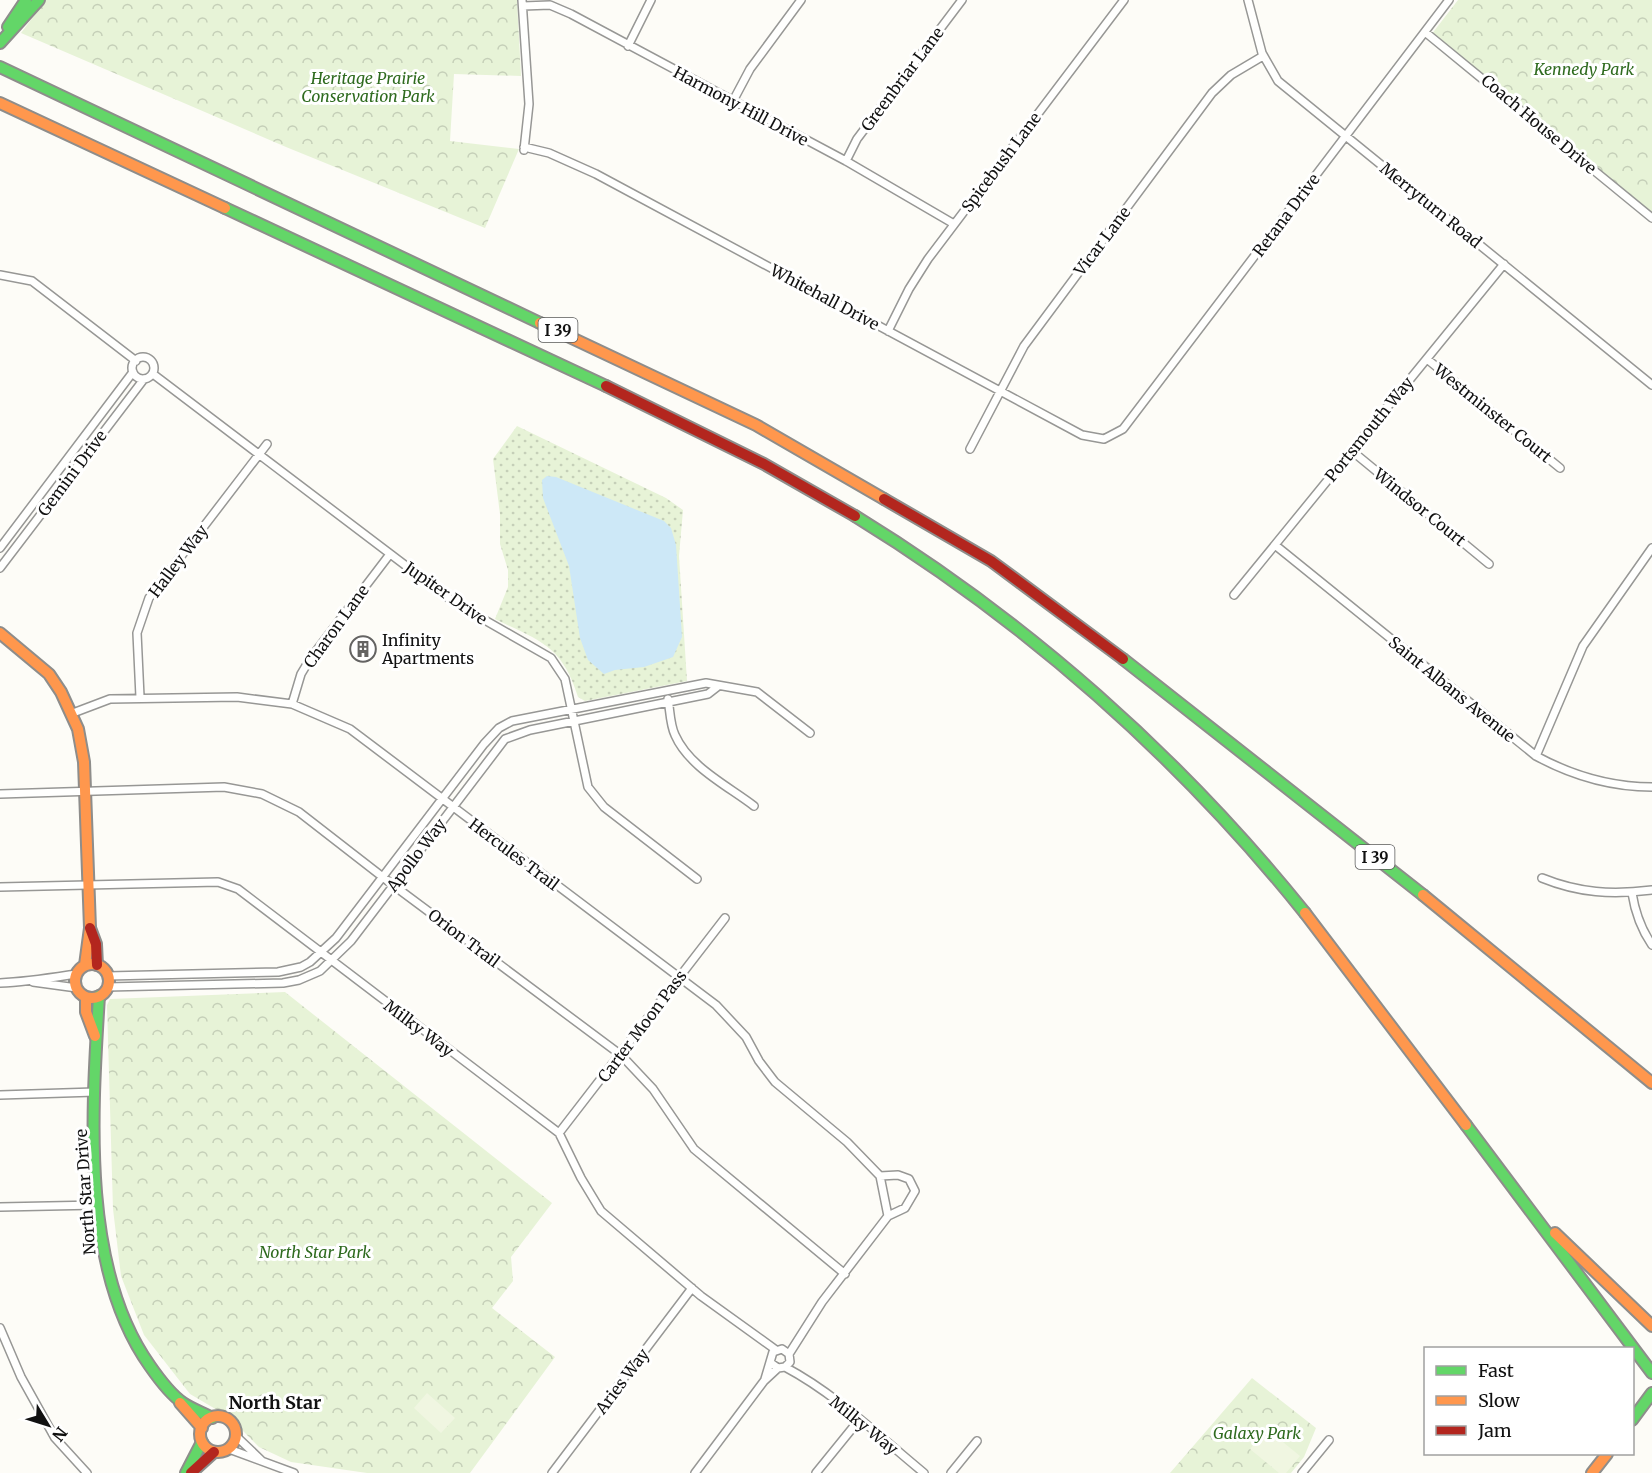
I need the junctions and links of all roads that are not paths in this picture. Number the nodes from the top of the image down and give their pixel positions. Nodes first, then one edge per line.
1 (26, 0) edge
2 (39, 0) edge
3 (651, 0) edge
4 (801, 0) edge
5 (962, 0) edge
6 (1124, 0) edge
7 (1248, 0) edge
8 (1449, 0) edge
9 (523, 3) edge
10 (1425, 32) junction
11 (0, 43) edge
12 (628, 46) junction
13 (1263, 56) junction
14 (0, 67) edge
15 (733, 101) junction
16 (0, 104) edge
17 (1347, 135) junction
18 (846, 161) junction
19 (1652, 218) edge
20 (954, 224) junction
21 (1504, 264) junction
22 (0, 275) edge
23 (888, 331) junction
24 (1427, 359) junction
25 (136, 361) junction
26 (133, 372) junction
27 (153, 374) junction
28 (144, 379) junction
29 (1652, 385) edge
30 (1002, 392) junction
31 (1123, 429) joint
32 (267, 444) dead end
33 (970, 449) dead end
34 (1352, 451) junction
35 (259, 455) junction
36 (1560, 468) dead end
37 (1275, 545) junction
38 (0, 548) edge
39 (1652, 548) edge
40 (390, 554) junction
41 (1489, 564) dead end
42 (0, 568) edge
43 (1234, 595) dead end
44 (0, 633) edge
45 (717, 687) junction
46 (667, 692) junction
47 (140, 697) junction
48 (669, 703) junction
49 (292, 704) junction
50 (572, 710) junction
51 (73, 713) junction
52 (574, 722) junction
53 (810, 733) dead end
54 (1536, 756) junction
55 (1652, 786) edge
56 (84, 793) junction
57 (0, 794) edge
58 (440, 799) junction
59 (754, 806) dead end
60 (451, 807) junction
61 (383, 877) junction
62 (1542, 878) dead end
63 (697, 879) dead end
64 (89, 885) junction
65 (393, 885) junction
66 (0, 887) edge
67 (1652, 890) edge
68 (1632, 893) junction
69 (1426, 897) junction
70 (725, 918) dead end
71 (90, 928) junction
72 (1652, 945) edge
73 (321, 953) junction
74 (331, 961) junction
75 (97, 964) junction
76 (85, 965) junction
77 (76, 974) junction
78 (108, 976) junction
79 (678, 977) junction
80 (33, 982) junction
81 (0, 983) edge
82 (77, 988) junction
83 (103, 992) junction
84 (86, 997) junction
85 (95, 1036) junction
86 (621, 1055) junction
87 (1652, 1072) edge
88 (1652, 1083) edge
89 (95, 1092) junction
90 (0, 1095) edge
91 (559, 1133) junction
92 (880, 1176) junction
93 (1520, 1197) junction
94 (98, 1205) junction
95 (0, 1207) edge
96 (888, 1216) junction
97 (845, 1274) junction
98 (692, 1288) junction
99 (1652, 1326) edge
100 (0, 1328) edge
101 (799, 1335) junction
102 (1632, 1347) edge
103 (1634, 1349) edge
104 (777, 1351) junction
105 (771, 1363) junction
106 (785, 1363) junction
107 (1652, 1373) edge
108 (764, 1381) junction
109 (1652, 1393) edge
110 (176, 1398) junction
111 (212, 1418) junction
112 (1634, 1418) edge
113 (860, 1420) junction
114 (202, 1428) junction
115 (236, 1436) junction
116 (1329, 1440) dead end
117 (977, 1441) dead end
118 (202, 1442) junction
119 (229, 1449) junction
120 (214, 1452) junction
121 (1606, 1455) edge
122 (263, 1462) junction
123 (87, 1473) edge
124 (186, 1473) edge
125 (191, 1473) edge
126 (294, 1473) edge
127 (552, 1473) edge
128 (695, 1473) edge
129 (816, 1473) edge
130 (924, 1473) edge
131 (951, 1473) edge
132 (1302, 1473) edge
133 (1592, 1473) edge

1 - 11 main road
2 - 11 main road
3 - 12 street
4 - 15 street
5 - 18 street, Greenbriar Lane
6 - 20 street, Spicebush Lane
7 - 13 street, Merryturn Road
8 - 10 street, Retana Drive
9 - 12 street, Harmony Hill Drive
9 - 23 street, Whitehall Drive
10 - 17 street, Retana Drive
10 - 19 street, Coach House Drive
12 - 15 street, Harmony Hill Drive
13 - 17 street, Merryturn Road
13 - 30 street, Vicar Lane
14 - 69 main road, I 39
15 - 18 street, Harmony Hill Drive
16 - 93 main road, I 39
17 - 21 street, Merryturn Road
17 - 31 street, Retana Drive
18 - 20 street, Harmony Hill Drive
20 - 23 street, Spicebush Lane
21 - 24 street, Portsmouth Way
21 - 29 street, Merryturn Road
22 - 25 street
23 - 30 street, Whitehall Drive
24 - 34 street, Portsmouth Way
24 - 36 street, Westminster Court
25 - 26 street
25 - 27 street
26 - 28 street
26 - 38 street, Gemini Drive
27 - 28 street
27 - 35 street, Jupiter Drive
28 - 42 street, Gemini Drive
30 - 31 street, Whitehall Drive
30 - 33 street, Vicar Lane
32 - 35 street, Halley Way
34 - 37 street, Portsmouth Way
34 - 41 street, Windsor Court
35 - 40 street, Jupiter Drive
35 - 47 street, Halley Way
37 - 43 street, Portsmouth Way
37 - 54 street, Saint Albans Avenue
39 - 54 street
40 - 49 street, Charon Lane
40 - 50 street, Jupiter Drive
44 - 51 main road
45 - 46 street, Apollo Way
45 - 48 street, Apollo Way
45 - 53 street, Apollo Way
46 - 48 street
46 - 50 street, Apollo Way
47 - 49 street, Hercules Trail
47 - 51 street, Hercules Trail
48 - 52 street, Apollo Way
48 - 59 street
49 - 58 street, Hercules Trail
50 - 52 street, Jupiter Drive
50 - 58 street, Apollo Way
51 - 56 main road
52 - 60 street, Apollo Way
52 - 63 street, Jupiter Drive
54 - 55 street, Saint Albans Avenue
56 - 57 street, Orion Trail
56 - 61 street, Orion Trail
56 - 64 main road
58 - 60 street, Hercules Trail
58 - 61 street, Apollo Way
60 - 65 street, Apollo Way
60 - 79 street, Hercules Trail
61 - 65 street, Orion Trail
61 - 73 street, Apollo Way
62 - 68 street
64 - 66 street, Milky Way
64 - 71 main road
64 - 73 street, Milky Way
65 - 74 street, Apollo Way
65 - 86 street, Orion Trail
67 - 68 street
68 - 72 street
69 - 87 main road
69 - 88 main road, I 39
70 - 79 street, Carter Moon Pass
71 - 75 main road
71 - 76 main road
73 - 74 street, Milky Way
73 - 78 street, Apollo Way
74 - 83 street, Apollo Way
74 - 91 street, Milky Way
75 - 76 main road
75 - 78 main road
76 - 77 main road
77 - 80 street
77 - 82 main road
78 - 83 main road
79 - 86 street, Carter Moon Pass
79 - 92 street, Hercules Trail
80 - 81 street
80 - 82 street
82 - 84 main road
83 - 84 main road
83 - 85 main road, North Star Drive
84 - 85 main road, North Star Drive
85 - 89 main road, North Star Drive
86 - 91 street, Carter Moon Pass
86 - 97 street, Orion Trail
89 - 90 street
89 - 94 main road, North Star Drive
91 - 98 street, Milky Way
92 - 96 street
92 - 96 street
93 - 99 main road
93 - 102 main road, I 39
94 - 95 street
94 - 110 main road, North Star Drive
96 - 97 street
97 - 101 street
98 - 104 street, Milky Way
98 - 127 street, Aries Way
100 - 123 street
101 - 104 street
101 - 106 street
103 - 107 main road, I 39
104 - 105 street
104 - 106 street, Milky Way
105 - 106 street
105 - 108 street
106 - 108 street
106 - 113 street, Milky Way
108 - 128 street
109 - 112 main road
110 - 111 main road, North Star Drive
110 - 114 main road, North Star Drive
111 - 114 main road
111 - 115 main road
113 - 129 street
113 - 130 street, Milky Way
114 - 118 main road
115 - 119 main road
115 - 122 street
116 - 132 street
117 - 131 street
118 - 120 main road
118 - 124 main road
119 - 120 main road
119 - 122 street
120 - 125 main road
121 - 133 main road
122 - 126 street

